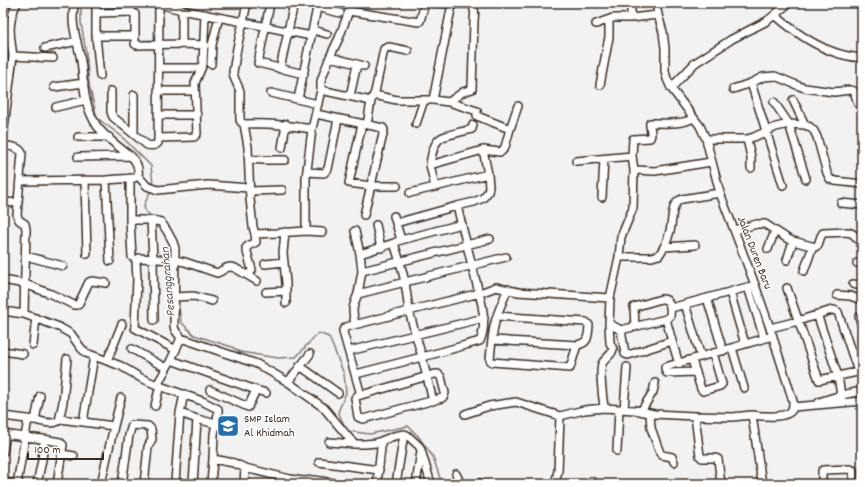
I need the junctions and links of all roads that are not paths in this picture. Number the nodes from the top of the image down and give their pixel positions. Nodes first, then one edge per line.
1 (17, 3) edge
2 (75, 3) edge
3 (96, 3) edge
4 (247, 3) edge
5 (294, 3) edge
6 (424, 3) edge
7 (434, 3) edge
8 (470, 3) edge
9 (631, 3) edge
10 (656, 3) edge
11 (789, 3) edge
12 (157, 4) edge
13 (452, 4) edge
14 (318, 5) edge
15 (269, 9) dead end
16 (182, 10) junction
17 (96, 13) junction
18 (340, 13) dead end
19 (205, 14) junction
20 (658, 15) junction
21 (775, 16) junction
22 (219, 17) junction
23 (631, 18) junction
24 (609, 20) junction
25 (242, 22) junction
26 (596, 24) dead end
27 (265, 27) junction
28 (6, 29) edge
29 (288, 31) junction
30 (312, 33) junction
31 (327, 34) dead end
32 (96, 36) junction
33 (135, 36) junction
34 (77, 42) junction
35 (159, 44) junction
36 (182, 44) junction
37 (204, 45) junction
38 (45, 48) dead end
39 (408, 51) dead end
40 (13, 56) junction
41 (330, 57) junction
42 (53, 58) dead end
43 (862, 58) edge
44 (211, 64) dead end
45 (364, 66) dead end
46 (158, 68) junction
47 (201, 68) junction
48 (280, 68) junction
49 (356, 69) dead end
50 (304, 74) junction
51 (100, 76) dead end
52 (84, 83) junction
53 (751, 83) junction
54 (600, 85) dead end
55 (54, 87) dead end
56 (671, 88) junction
57 (733, 89) dead end
58 (321, 90) junction
59 (111, 91) dead end
60 (158, 91) junction
61 (195, 91) junction
62 (271, 93) dead end
63 (134, 95) dead end
64 (350, 96) junction
65 (372, 98) junction
66 (298, 99) junction
67 (86, 100) junction
68 (424, 100) junction
69 (433, 100) junction
70 (794, 100) dead end
71 (449, 102) junction
72 (774, 102) dead end
73 (318, 104) junction
74 (858, 104) dead end
75 (518, 106) dead end
76 (56, 107) dead end
77 (197, 114) junction
78 (316, 114) junction
79 (159, 115) junction
80 (693, 118) junction
81 (338, 119) junction
82 (244, 124) junction
83 (286, 124) junction
84 (416, 124) dead end
85 (789, 124) junction
86 (364, 125) junction
87 (473, 125) dead end
88 (804, 125) junction
89 (312, 129) junction
90 (510, 129) junction
91 (766, 131) junction
92 (134, 133) junction
93 (3, 135) edge
94 (78, 137) dead end
95 (108, 137) junction
96 (158, 138) junction
97 (750, 138) junction
98 (706, 139) junction
99 (3, 145) edge
100 (282, 148) dead end
101 (483, 150) junction
102 (131, 156) junction
103 (632, 156) junction
104 (78, 157) dead end
105 (249, 159) junction
106 (604, 159) junction
107 (285, 160) dead end
108 (576, 161) dead end
109 (711, 162) junction
110 (430, 164) junction
111 (751, 168) dead end
112 (634, 170) junction
113 (307, 172) junction
114 (488, 174) junction
115 (138, 176) junction
116 (130, 178) junction
117 (806, 179) dead end
118 (85, 180) junction
119 (106, 180) junction
120 (20, 181) junction
121 (862, 184) edge
122 (783, 185) dead end
123 (371, 186) junction
124 (397, 186) dead end
125 (435, 187) junction
126 (249, 190) junction
127 (282, 190) dead end
128 (410, 193) dead end
129 (720, 193) junction
130 (602, 196) dead end
131 (3, 202) edge
132 (18, 203) junction
133 (841, 203) dead end
134 (862, 205) edge
135 (457, 206) junction
136 (364, 215) dead end
137 (130, 220) junction
138 (151, 220) junction
139 (462, 224) junction
140 (376, 225) dead end
141 (734, 230) junction
142 (306, 231) junction
143 (355, 231) dead end
144 (775, 231) junction
145 (285, 232) junction
146 (322, 232) dead end
147 (255, 234) junction
148 (490, 239) dead end
149 (398, 241) junction
150 (793, 241) junction
151 (467, 244) junction
152 (862, 244) edge
153 (695, 245) dead end
154 (813, 246) junction
155 (664, 247) junction
156 (381, 248) junction
157 (768, 249) dead end
158 (87, 254) dead end
159 (360, 254) junction
160 (26, 256) junction
161 (619, 256) junction
162 (132, 257) dead end
163 (506, 257) dead end
164 (153, 259) junction
165 (176, 260) junction
166 (786, 260) dead end
167 (110, 262) dead end
168 (284, 262) junction
169 (400, 262) junction
170 (265, 264) dead end
171 (472, 265) junction
172 (63, 266) dead end
173 (362, 271) junction
174 (804, 271) dead end
175 (247, 275) junction
176 (3, 280) edge
177 (257, 281) dead end
178 (405, 282) junction
179 (106, 283) dead end
180 (25, 284) junction
181 (853, 284) dead end
182 (751, 286) junction
183 (862, 286) edge
184 (503, 288) junction
185 (787, 288) dead end
186 (286, 291) junction
187 (266, 292) dead end
188 (480, 292) junction
189 (730, 292) junction
190 (358, 294) junction
191 (837, 295) dead end
192 (175, 297) junction
193 (610, 298) junction
194 (707, 298) junction
195 (862, 300) edge
196 (212, 301) dead end
197 (286, 303) dead end
198 (685, 304) junction
199 (670, 308) junction
200 (3, 311) edge
201 (410, 311) junction
202 (24, 314) junction
203 (817, 314) junction
204 (497, 316) junction
205 (859, 317) dead end
206 (36, 318) junction
207 (484, 318) junction
208 (666, 319) junction
209 (154, 320) dead end
210 (798, 321) junction
211 (122, 324) dead end
212 (355, 324) junction
213 (610, 324) junction
214 (862, 326) edge
215 (635, 327) junction
216 (770, 328) junction
217 (620, 330) junction
218 (416, 335) junction
219 (773, 336) junction
220 (181, 338) junction
221 (764, 338) junction
222 (492, 340) junction
223 (672, 342) junction
224 (745, 344) junction
225 (32, 345) dead end
226 (577, 345) junction
227 (732, 348) junction
228 (132, 349) dead end
229 (176, 350) junction
230 (3, 351) edge
231 (349, 351) junction
232 (723, 351) junction
233 (713, 353) junction
234 (23, 354) dead end
235 (310, 354) dead end
236 (94, 356) junction
237 (422, 357) junction
238 (702, 357) junction
239 (67, 359) dead end
240 (171, 360) junction
241 (692, 360) junction
242 (107, 362) junction
243 (679, 364) junction
244 (300, 366) junction
245 (166, 368) junction
246 (627, 368) dead end
247 (696, 372) junction
248 (860, 372) edge
249 (356, 374) junction
250 (427, 376) junction
251 (838, 376) junction
252 (288, 382) junction
253 (654, 383) dead end
254 (158, 385) junction
255 (744, 388) dead end
256 (210, 390) dead end
257 (256, 390) junction
258 (862, 391) edge
259 (266, 393) dead end
260 (338, 393) dead end
261 (184, 394) junction
262 (361, 395) junction
263 (40, 396) dead end
264 (121, 398) dead end
265 (842, 398) junction
266 (433, 401) junction
267 (862, 401) edge
268 (156, 406) dead end
269 (793, 407) junction
270 (604, 408) junction
271 (621, 409) junction
272 (641, 411) junction
273 (180, 413) junction
274 (650, 413) junction
275 (465, 414) dead end
276 (752, 415) junction
277 (3, 416) edge
278 (560, 416) junction
279 (695, 416) junction
280 (60, 419) junction
281 (197, 419) junction
282 (32, 420) junction
283 (83, 422) junction
284 (216, 424) junction
285 (114, 426) junction
286 (4, 434) edge
287 (404, 434) junction
288 (25, 437) junction
289 (43, 439) junction
290 (380, 441) junction
291 (329, 442) dead end
292 (354, 444) junction
293 (421, 450) junction
294 (618, 451) dead end
295 (3, 452) edge
296 (62, 454) junction
297 (74, 456) dead end
298 (213, 459) junction
299 (319, 462) dead end
300 (674, 462) dead end
301 (245, 468) junction
302 (379, 470) junction
303 (456, 474) dead end
304 (3, 482) edge
305 (175, 483) edge
306 (17, 484) edge
307 (20, 484) edge
308 (37, 484) edge
309 (57, 484) edge
310 (101, 484) edge
311 (122, 484) edge
312 (144, 484) edge
313 (193, 484) edge
314 (210, 484) edge
315 (244, 484) edge
316 (340, 484) edge
317 (377, 484) edge
318 (396, 484) edge
319 (416, 484) edge
320 (431, 484) edge
321 (461, 484) edge
322 (555, 484) edge
323 (720, 484) edge
324 (762, 484) edge
325 (822, 484) edge
326 (853, 484) edge

1 - 28 street
2 - 34 street
3 - 17 street
4 - 25 street
5 - 29 street
6 - 41 street
7 - 13 street
8 - 13 street
8 - 71 street
9 - 23 street
10 - 20 street, Jalan Duren Baru
11 - 21 street
12 - 16 street
12 - 35 street
13 - 69 street
14 - 18 street
14 - 30 street
15 - 27 street
16 - 19 street
16 - 36 street
17 - 32 street
17 - 33 street
19 - 22 street
19 - 37 street
20 - 23 street
20 - 56 street, Jalan Duren Baru
21 - 43 street
21 - 56 street
22 - 25 street
22 - 44 street
23 - 24 street
24 - 26 street
24 - 54 street
25 - 27 street
25 - 82 street
27 - 29 street
27 - 48 street
28 - 40 street
29 - 30 street
29 - 48 street
30 - 31 street
30 - 50 street
32 - 33 street
32 - 51 street
33 - 35 street
34 - 38 street
34 - 52 street
35 - 36 street
35 - 46 street
36 - 37 street
37 - 47 street
39 - 65 street
40 - 42 street
40 - 93 street
41 - 45 street
41 - 58 street
46 - 47 street
46 - 60 street
47 - 61 street
48 - 50 street
49 - 64 street
50 - 66 street
52 - 55 street
52 - 67 street
53 - 57 street
53 - 74 street
53 - 91 street
56 - 80 street, Jalan Duren Baru
58 - 64 street
58 - 73 street
59 - 92 street
60 - 61 street
60 - 79 street
61 - 77 street
62 - 66 street
63 - 92 street
64 - 65 street
65 - 68 street
65 - 86 street
66 - 73 street
67 - 76 street
67 - 95 street
68 - 69 street
68 - 84 street
69 - 71 street
70 - 88 street
71 - 90 street
72 - 85 street
73 - 78 street
75 - 90 street
77 - 79 street
77 - 96 street
78 - 81 street
78 - 89 street
79 - 96 street
80 - 98 street, Jalan Duren Baru
80 - 103 street
81 - 86 street
81 - 113 street
82 - 83 street
82 - 105 street
83 - 89 street
83 - 100 street
85 - 88 street
85 - 91 street
85 - 117 street
86 - 123 street
86 - 123 street
87 - 110 street
88 - 121 street
89 - 113 street
90 - 101 street
91 - 97 street
91 - 122 street
92 - 96 street
94 - 95 street
95 - 102 street
97 - 98 street
97 - 111 street
98 - 109 street, Jalan Duren Baru
99 - 120 street
101 - 110 street
101 - 114 street
102 - 104 street
102 - 115 street
103 - 106 street
103 - 112 street
105 - 107 street
105 - 126 street
106 - 108 street
106 - 130 street
109 - 112 street
109 - 129 street, Jalan Duren Baru
110 - 125 street
112 - 161 street
113 - 142 street
114 - 125 street
114 - 135 street
115 - 116 street
115 - 126 street
116 - 119 street
116 - 137 street
118 - 119 street
118 - 120 street
118 - 158 street
119 - 167 street
120 - 132 street
123 - 124 street
123 - 136 street
125 - 128 street
126 - 127 street
126 - 147 street
129 - 141 street, Jalan Duren Baru
129 - 155 street
131 - 132 street
132 - 160 street
133 - 134 street
135 - 139 street
135 - 149 street
137 - 138 street
137 - 162 street
138 - 164 street
138 - 165 street
139 - 149 street
139 - 151 street
140 - 156 street
141 - 144 street
141 - 182 street, Jalan Duren Baru
142 - 145 street
142 - 146 street
143 - 159 street
144 - 150 street
144 - 157 street
145 - 147 street
145 - 168 street
147 - 175 street
148 - 151 street
149 - 156 street
149 - 169 street
150 - 154 street
150 - 166 street
151 - 169 street
151 - 171 street
152 - 154 street
153 - 155 street
154 - 174 street
155 - 161 street
156 - 159 street
159 - 173 street
160 - 172 street
160 - 180 street
161 - 193 street
163 - 171 street
164 - 165 street
164 - 209 street
164 - 229 street
165 - 175 street
165 - 192 street
168 - 170 street
168 - 186 street
169 - 173 street
169 - 178 street
171 - 178 street
171 - 188 street
173 - 190 street
175 - 177 street
176 - 180 street
178 - 190 street
178 - 201 street
179 - 180 street
180 - 202 street
181 - 183 street
182 - 189 street
182 - 216 street, Jalan Duren Baru
182 - 221 street
184 - 188 street
184 - 193 street
184 - 204 street
185 - 210 street
186 - 187 street
186 - 197 street
188 - 201 street
188 - 207 street
189 - 194 street
189 - 224 street
190 - 212 street
191 - 195 street
192 - 196 street
192 - 220 street
193 - 213 street
194 - 198 street
194 - 232 street
198 - 199 street
198 - 238 street
199 - 208 street
199 - 215 street
200 - 202 street
201 - 212 street
201 - 218 street
202 - 206 street
203 - 210 street
203 - 248 street
203 - 251 street
204 - 222 street
204 - 226 street
205 - 214 street
206 - 225 street
206 - 236 street
207 - 218 street
207 - 237 street
208 - 215 street
208 - 223 street
210 - 216 street
210 - 251 street
211 - 242 street
212 - 231 street
213 - 217 street
213 - 270 street
215 - 217 street
216 - 219 street, Jalan Duren Baru
217 - 223 street
218 - 231 street
218 - 237 street
219 - 221 street
219 - 269 street, Jalan Duren Baru
220 - 229 street
220 - 252 street
221 - 224 street
222 - 226 street
222 - 226 street
223 - 243 street
224 - 227 street
227 - 232 street
227 - 255 street
228 - 245 street
229 - 240 street
230 - 234 street
231 - 249 street
232 - 233 street
233 - 238 street
233 - 247 street
235 - 244 street
236 - 242 street
236 - 283 street
237 - 249 street
237 - 250 street
238 - 241 street
239 - 280 street
240 - 245 street
240 - 257 street
241 - 243 street
241 - 247 street
242 - 254 street
243 - 247 street
244 - 252 street
244 - 260 street
245 - 254 street
246 - 271 street
248 - 251 street
249 - 262 street
250 - 262 street
250 - 266 street
250 - 266 street
251 - 265 street
252 - 292 street
253 - 272 street
254 - 261 street
254 - 268 street
256 - 257 street
257 - 259 street
258 - 265 street
261 - 273 street
261 - 284 street
262 - 266 street
263 - 282 street
264 - 285 street
265 - 267 street
265 - 269 street
269 - 276 street
270 - 271 street
270 - 278 street
271 - 272 street
271 - 294 street
272 - 274 street
273 - 281 street
273 - 305 street
274 - 279 street
274 - 300 street
275 - 278 street
276 - 279 street
276 - 324 street
277 - 282 street
278 - 322 street
279 - 323 street
280 - 282 street
280 - 283 street
281 - 284 street
281 - 313 street
282 - 288 street
283 - 285 street
284 - 298 street
285 - 310 street
286 - 288 street
286 - 295 street
287 - 290 street
287 - 293 street
287 - 318 street
288 - 289 street
288 - 306 street
289 - 296 street
289 - 308 street
290 - 292 street
290 - 302 street
291 - 292 street
293 - 319 street
293 - 320 street
296 - 297 street
296 - 309 street
298 - 301 street
298 - 314 street
299 - 302 street
301 - 315 street
301 - 316 street
302 - 317 street
303 - 321 street
304 - 306 street
305 - 313 street
306 - 307 street
311 - 312 street
325 - 326 street

